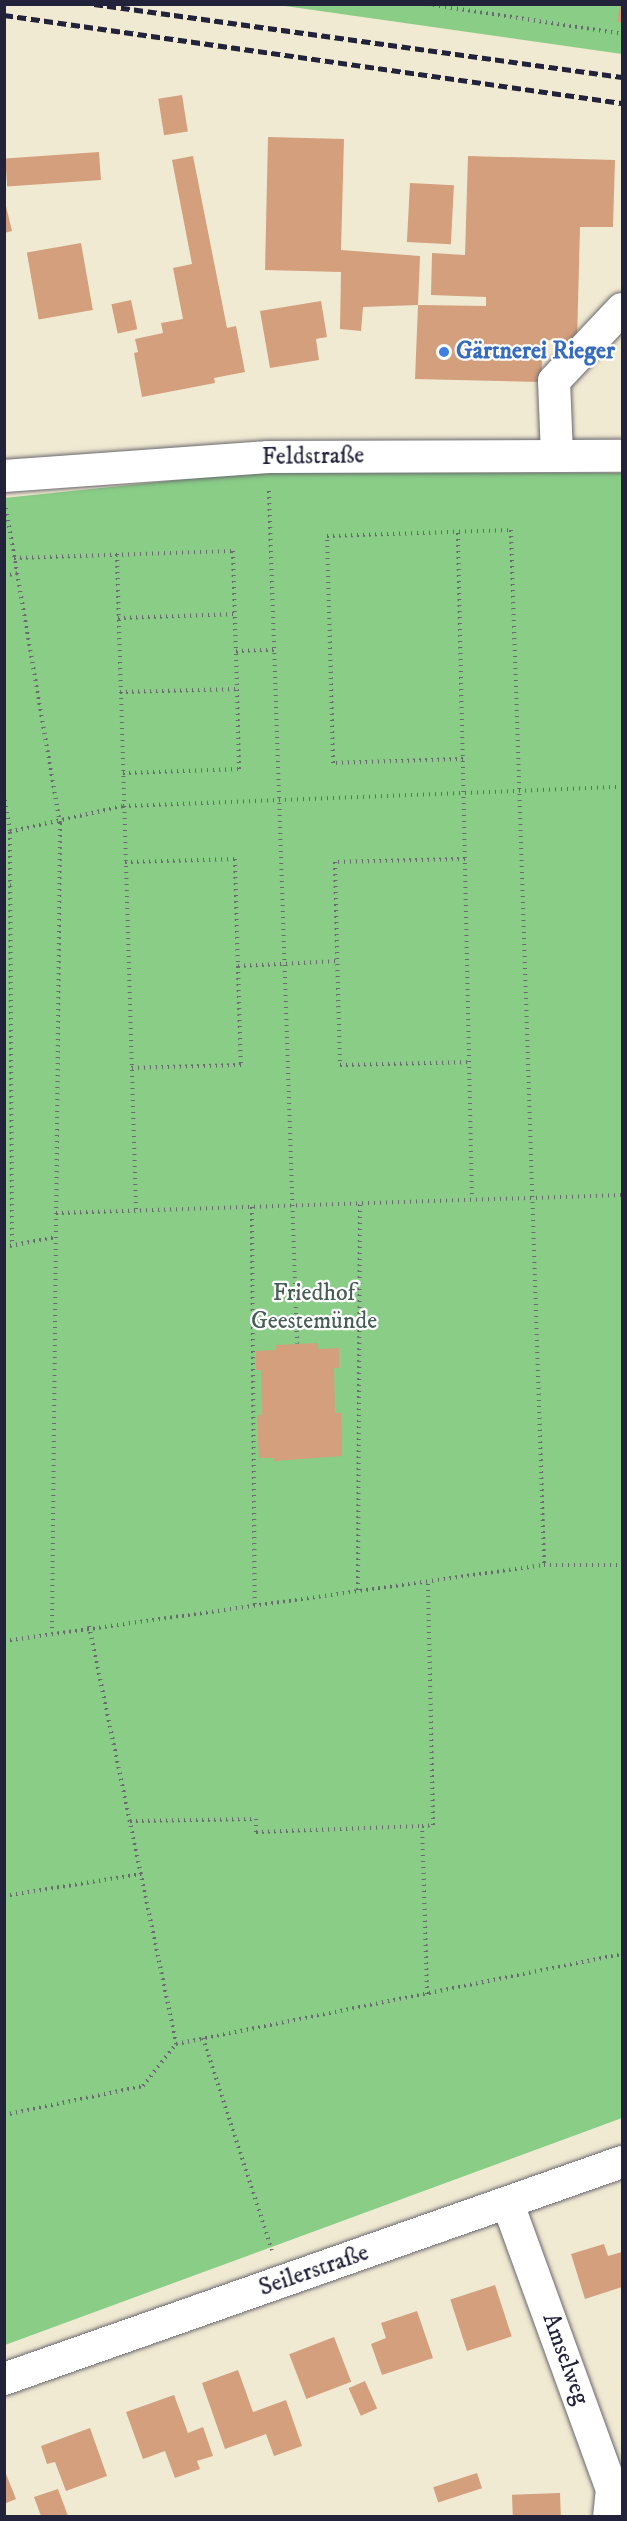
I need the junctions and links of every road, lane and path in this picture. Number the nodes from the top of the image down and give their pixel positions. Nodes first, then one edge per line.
1 (427, 4) edge
2 (622, 34) edge
3 (622, 309) edge
4 (557, 455) junction
5 (622, 456) edge
6 (268, 457) junction
7 (4, 476) edge
8 (4, 499) edge
9 (458, 533) junction
10 (117, 554) junction
11 (14, 558) junction
12 (18, 573) junction
13 (4, 576) edge
14 (235, 614) junction
15 (118, 618) junction
16 (274, 650) junction
17 (236, 651) junction
18 (237, 688) junction
19 (120, 692) junction
20 (463, 759) junction
21 (123, 773) junction
22 (622, 787) edge
23 (522, 793) junction
24 (4, 794) edge
25 (464, 794) junction
26 (279, 798) junction
27 (123, 807) junction
28 (60, 823) junction
29 (10, 832) junction
30 (4, 833) edge
31 (465, 859) junction
32 (125, 862) junction
33 (11, 885) junction
34 (4, 886) edge
35 (338, 960) junction
36 (285, 963) junction
37 (238, 966) junction
38 (470, 1062) junction
39 (131, 1068) junction
40 (622, 1195) edge
41 (534, 1198) junction
42 (472, 1199) junction
43 (360, 1203) junction
44 (293, 1205) junction
45 (252, 1207) junction
46 (136, 1210) junction
47 (56, 1213) junction
48 (56, 1237) junction
49 (12, 1245) junction
50 (4, 1247) edge
51 (297, 1344) dead end
52 (544, 1565) junction
53 (622, 1565) edge
54 (428, 1581) junction
55 (358, 1590) junction
56 (255, 1604) junction
57 (89, 1626) junction
58 (52, 1633) junction
59 (4, 1641) edge
60 (130, 1821) junction
61 (422, 1826) junction
62 (141, 1874) junction
63 (4, 1896) edge
64 (622, 1954) edge
65 (427, 1994) junction
66 (203, 2038) junction
67 (176, 2044) junction
68 (4, 2115) edge
69 (622, 2162) edge
70 (508, 2204) junction
71 (282, 2283) junction
72 (4, 2379) edge
73 (609, 2517) edge

1 - 2 path
3 - 4 street
4 - 5 street, Feldstraße
4 - 6 street, Feldstraße
6 - 7 street, Feldstraße
6 - 16 path
8 - 11 path
9 - 20 path
9 - 20 path
9 - 23 path
10 - 11 path
10 - 14 path
10 - 15 path
11 - 12 path
12 - 13 path
12 - 28 path
14 - 15 path
14 - 17 path
15 - 19 path
16 - 17 path
16 - 26 path
17 - 18 path
18 - 19 path
18 - 21 path
19 - 21 path
20 - 25 path
21 - 27 path
22 - 23 path
23 - 25 path
23 - 41 path
24 - 29 path
25 - 26 path
25 - 31 path
26 - 27 path
26 - 36 path
27 - 28 path
27 - 32 path
28 - 29 path
28 - 47 path
29 - 30 path
29 - 33 path
31 - 35 path
31 - 38 path
32 - 37 path
32 - 39 path
33 - 34 path
33 - 49 path
35 - 36 path
35 - 38 path
36 - 37 path
36 - 44 path
37 - 39 path
38 - 42 path
39 - 46 path
40 - 41 path
41 - 42 path
41 - 52 path
42 - 43 path
43 - 44 path
43 - 55 path
44 - 45 path
44 - 51 path
45 - 46 path
45 - 56 path
46 - 47 path
47 - 48 path
48 - 49 path
48 - 58 path
49 - 50 path
52 - 53 path
52 - 54 path
54 - 55 path
54 - 61 path
55 - 56 path
56 - 57 path
57 - 58 path
57 - 60 path
58 - 59 path
60 - 61 path
60 - 62 path
61 - 65 path
62 - 63 path
62 - 67 path
64 - 65 path
65 - 66 path
66 - 67 path
66 - 71 path
67 - 68 path
69 - 70 street, Seilerstraße
70 - 71 street, Seilerstraße
70 - 73 street, Amselweg
71 - 72 street, Seilerstraße

